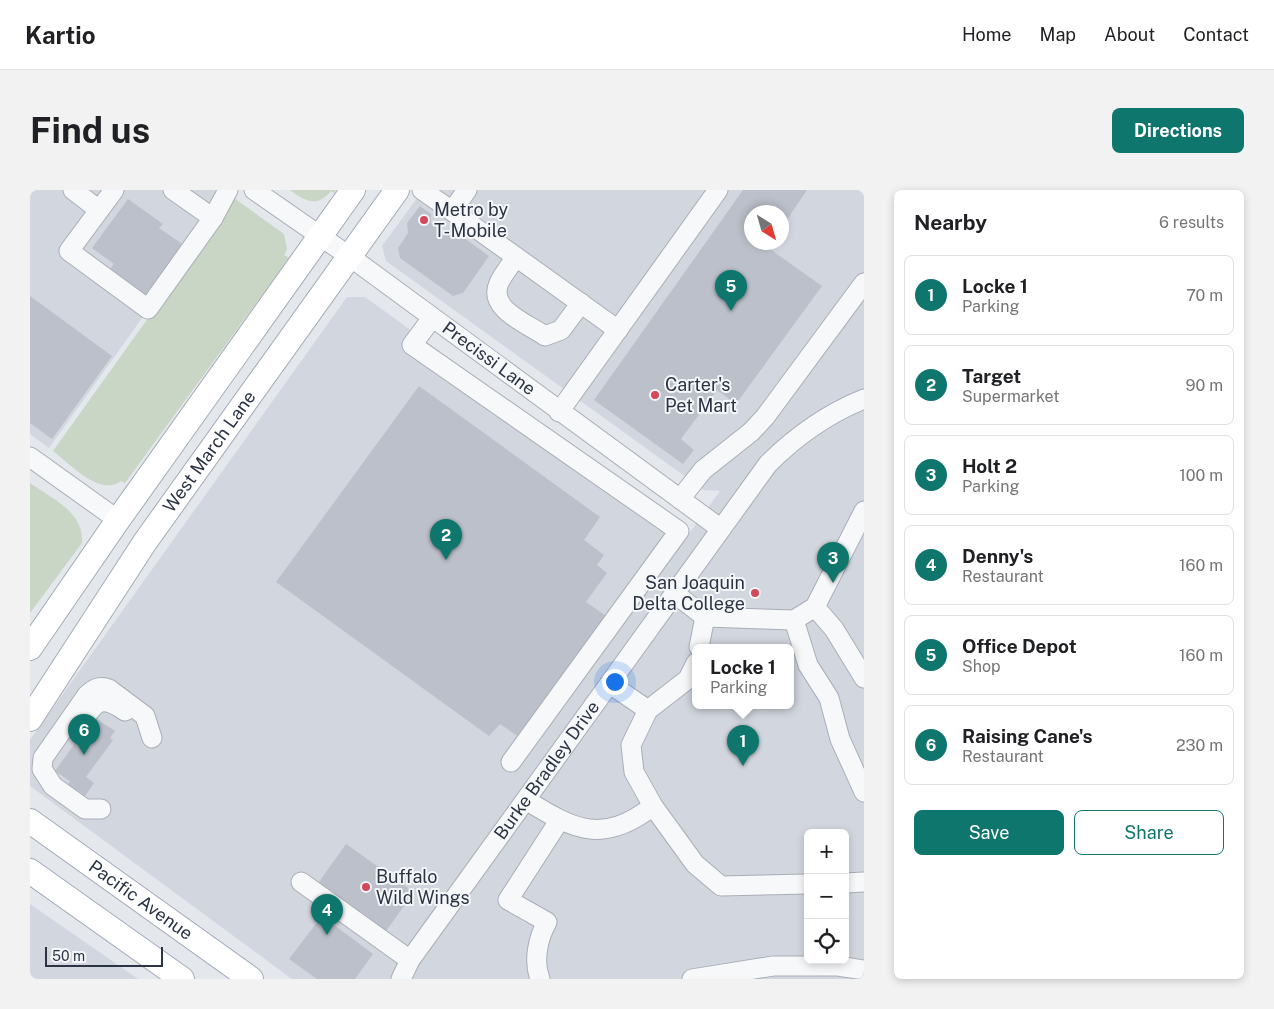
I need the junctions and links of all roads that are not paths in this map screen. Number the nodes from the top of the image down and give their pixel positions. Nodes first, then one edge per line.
1 (73, 190) edge
2 (114, 190) edge
3 (173, 190) edge
4 (228, 190) edge
5 (254, 190) edge
6 (353, 190) edge
7 (397, 190) edge
8 (422, 190) edge
9 (468, 190) edge
10 (718, 190) edge
11 (99, 210) junction
12 (452, 212) junction
13 (213, 218) junction
14 (320, 236) junction
15 (349, 256) junction
16 (516, 257) junction
17 (864, 283) edge
18 (581, 304) junction
19 (432, 318) junction
20 (618, 330) junction
21 (864, 398) edge
22 (559, 412) junction
23 (30, 457) edge
24 (680, 499) junction
25 (864, 511) edge
26 (118, 520) junction
27 (721, 528) junction
28 (674, 592) junction
29 (815, 607) junction
30 (704, 617) junction
31 (794, 620) junction
32 (700, 644) edge
33 (30, 648) edge
34 (692, 670) edge
35 (864, 678) edge
36 (610, 684) junction
37 (648, 710) junction
38 (30, 719) edge
39 (152, 738) dead end
40 (511, 762) dead end
41 (864, 792) edge
42 (526, 800) junction
43 (653, 806) junction
44 (101, 809) dead end
45 (30, 821) edge
46 (559, 821) junction
47 (30, 871) edge
48 (301, 882) dead end
49 (864, 882) edge
50 (849, 883) edge
51 (804, 884) edge
52 (410, 960) junction
53 (864, 970) edge
54 (182, 979) edge
55 (251, 979) edge
56 (401, 979) edge
57 (540, 979) edge
58 (692, 979) edge

1 - 11 street
2 - 11 street
3 - 13 street
4 - 13 street
5 - 14 street, Precissi Lane
6 - 14 main road, West March Lane
7 - 15 main road, West March Lane
8 - 12 street
9 - 12 street
10 - 20 street
11 - 13 street
12 - 16 street
14 - 15 street, Precissi Lane
14 - 26 main road, West March Lane
15 - 19 street, Precissi Lane
15 - 38 main road, West March Lane
16 - 18 street
16 - 18 street
17 - 24 street
18 - 20 street
19 - 22 street, Precissi Lane
19 - 40 street
20 - 22 street
21 - 27 street, Burke Bradley Drive
22 - 24 street, Precissi Lane
23 - 26 street
24 - 27 street, Precissi Lane
25 - 29 street
26 - 33 main road, West March Lane
27 - 28 street, Burke Bradley Drive
28 - 30 street
28 - 36 street, Burke Bradley Drive
29 - 31 street
29 - 35 street
30 - 31 street
30 - 32 street
31 - 41 street
34 - 37 street
36 - 37 street
36 - 42 street, Burke Bradley Drive
37 - 43 street
39 - 44 street
42 - 46 street
42 - 52 street, Burke Bradley Drive
43 - 46 street
43 - 51 street
45 - 55 main road, Pacific Avenue
46 - 57 street
47 - 54 main road
48 - 52 street
49 - 50 street
52 - 56 street, Burke Bradley Drive
53 - 58 street

